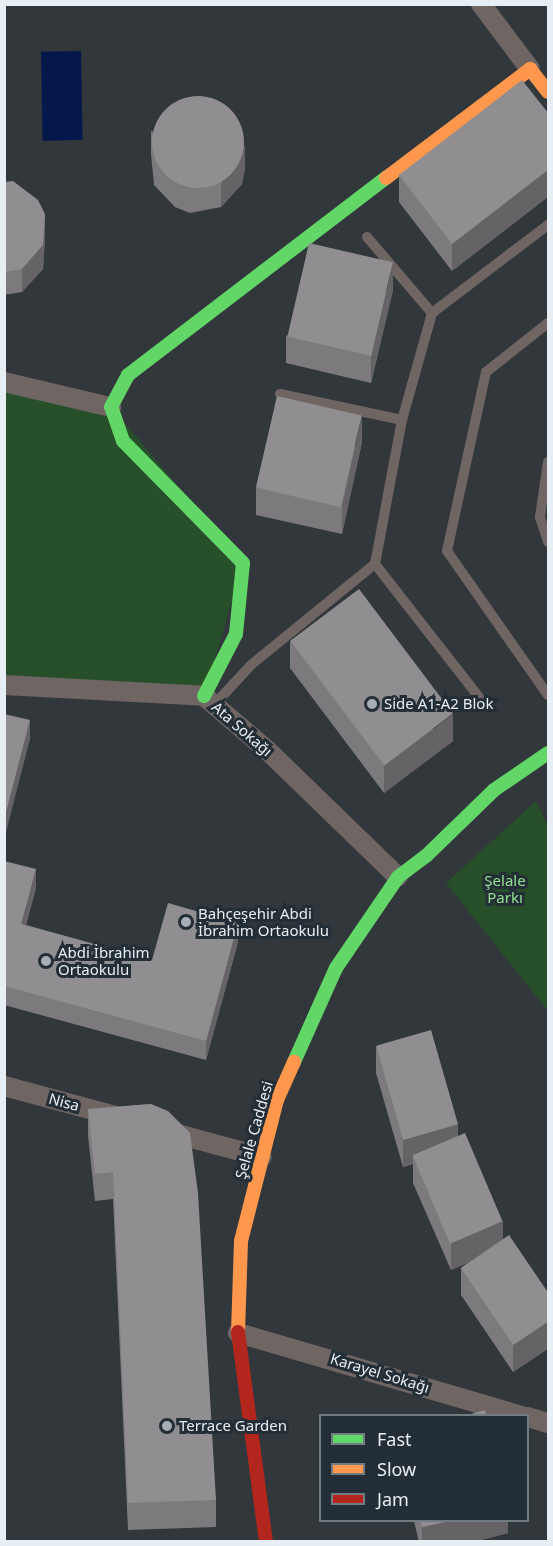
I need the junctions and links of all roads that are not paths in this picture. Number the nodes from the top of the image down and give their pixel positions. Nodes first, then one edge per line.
1 (481, 4) edge
2 (530, 69) junction
3 (549, 92) edge
4 (549, 225) edge
5 (367, 237) dead end
6 (432, 312) junction
7 (549, 323) edge
8 (4, 382) edge
9 (280, 393) dead end
10 (111, 407) junction
11 (402, 420) junction
12 (549, 462) edge
13 (549, 542) edge
14 (375, 564) junction
15 (4, 685) edge
16 (549, 695) edge
17 (209, 700) junction
18 (483, 701) dead end
19 (549, 753) edge
20 (398, 877) junction
21 (4, 1086) edge
22 (262, 1157) junction
23 (238, 1333) junction
24 (514, 1414) edge
25 (529, 1417) edge
26 (549, 1423) edge
27 (266, 1542) edge

1 - 2 street
2 - 3 street
2 - 10 street
4 - 6 lane
5 - 6 lane
6 - 11 lane
7 - 16 lane
8 - 10 street
9 - 11 lane
10 - 17 street
11 - 14 lane
12 - 13 lane
14 - 17 lane
14 - 18 lane
15 - 17 street, Ata Sokağı
17 - 20 street, Ata Sokağı
19 - 20 street, Şelale Caddesi
20 - 22 street, Şelale Caddesi
21 - 22 street, Nisa
22 - 23 street, Şelale Caddesi
23 - 24 street, Karayel Sokağı
23 - 27 street, Şelale Caddesi
25 - 26 street

